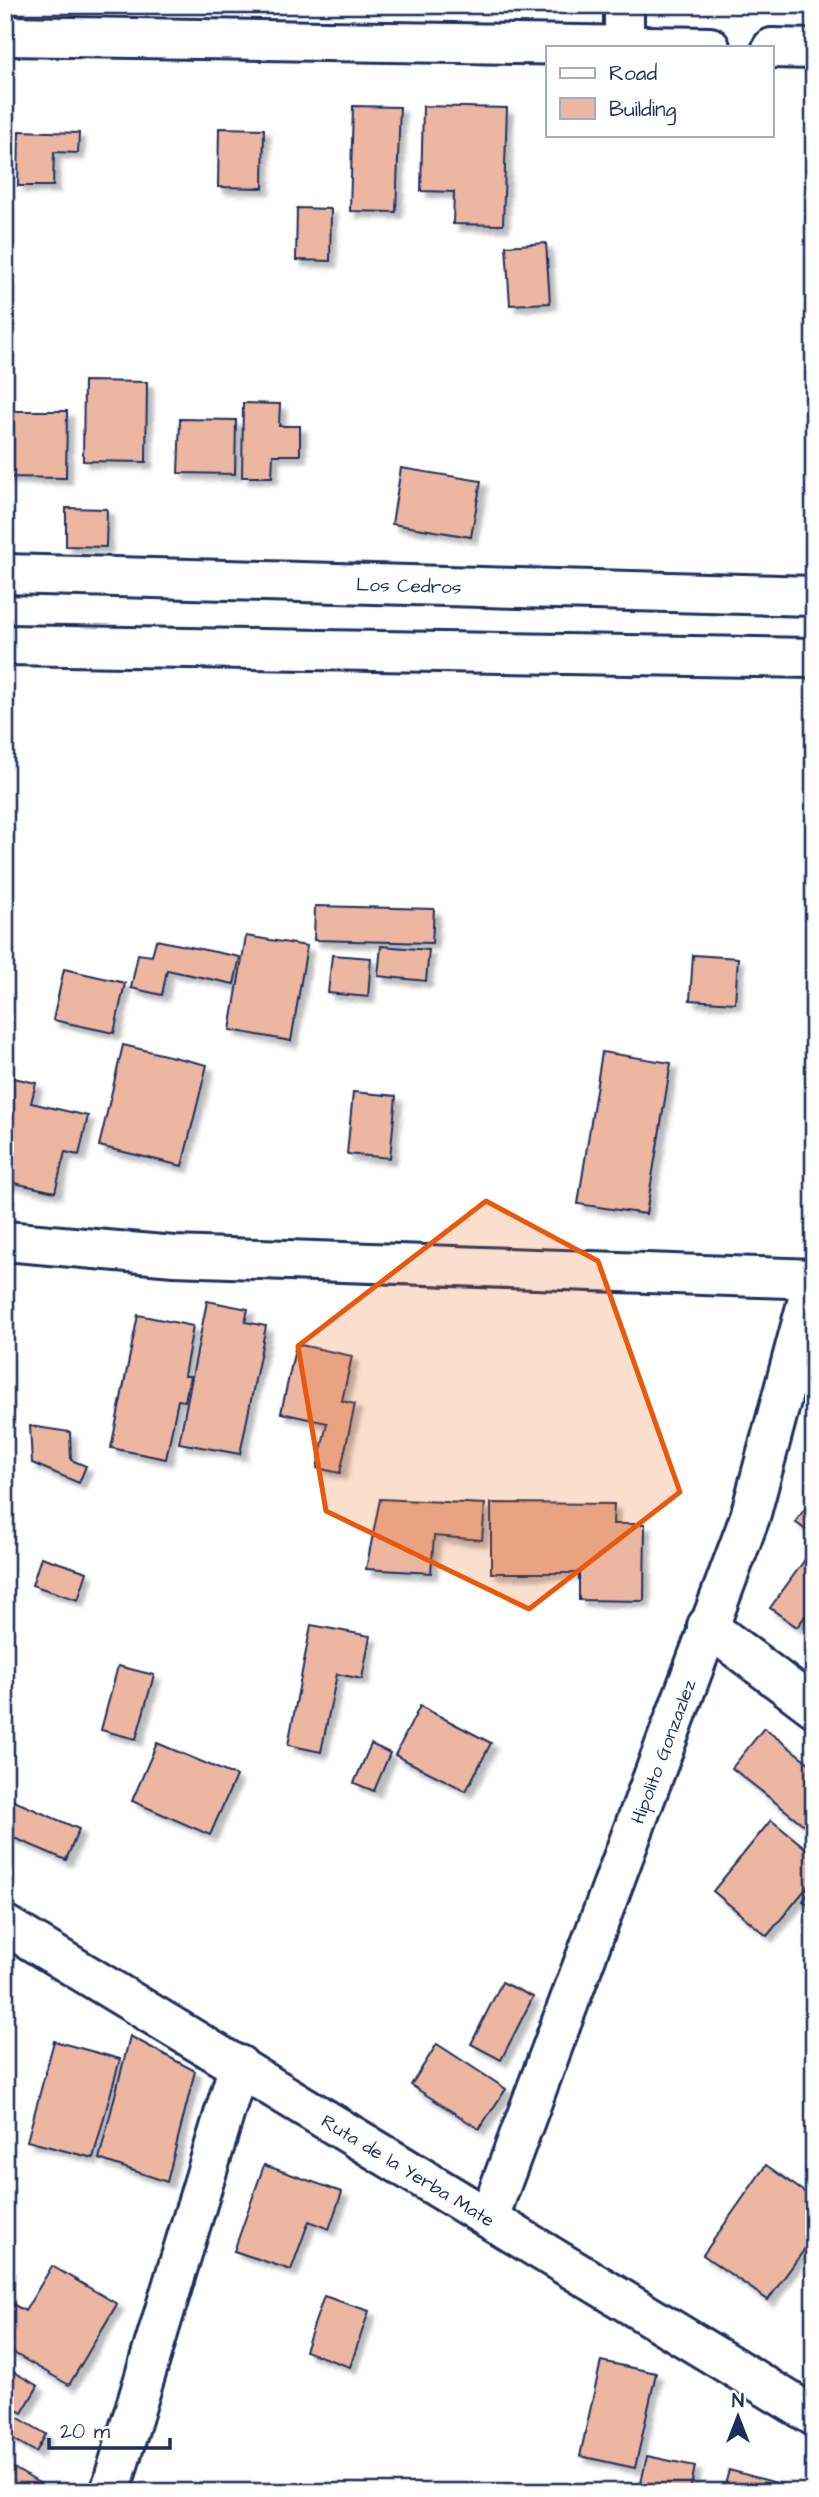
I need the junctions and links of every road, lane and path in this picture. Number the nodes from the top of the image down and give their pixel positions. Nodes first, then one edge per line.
1 (624, 5) edge
2 (5, 36) edge
3 (624, 46) edge
4 (774, 48) edge
5 (814, 49) edge
6 (5, 574) edge
7 (814, 596) edge
8 (5, 645) edge
9 (814, 659) edge
10 (5, 1241) edge
11 (814, 1278) edge
12 (707, 1626) junction
13 (814, 1707) edge
14 (5, 1925) edge
15 (239, 2064) junction
16 (489, 2217) junction
17 (814, 2416) edge
18 (110, 2492) edge

1 - 3 street
2 - 3 street
4 - 5 street
6 - 7 street, Los Cedros
8 - 9 street
10 - 11 street
11 - 12 street, Hipolito Gonzazlez
12 - 13 street
12 - 16 street, Hipolito Gonzazlez
14 - 15 street, Ruta de la Yerba Mate
15 - 16 street, Ruta de la Yerba Mate
15 - 18 street
16 - 17 street, Ruta de la Yerba Mate

